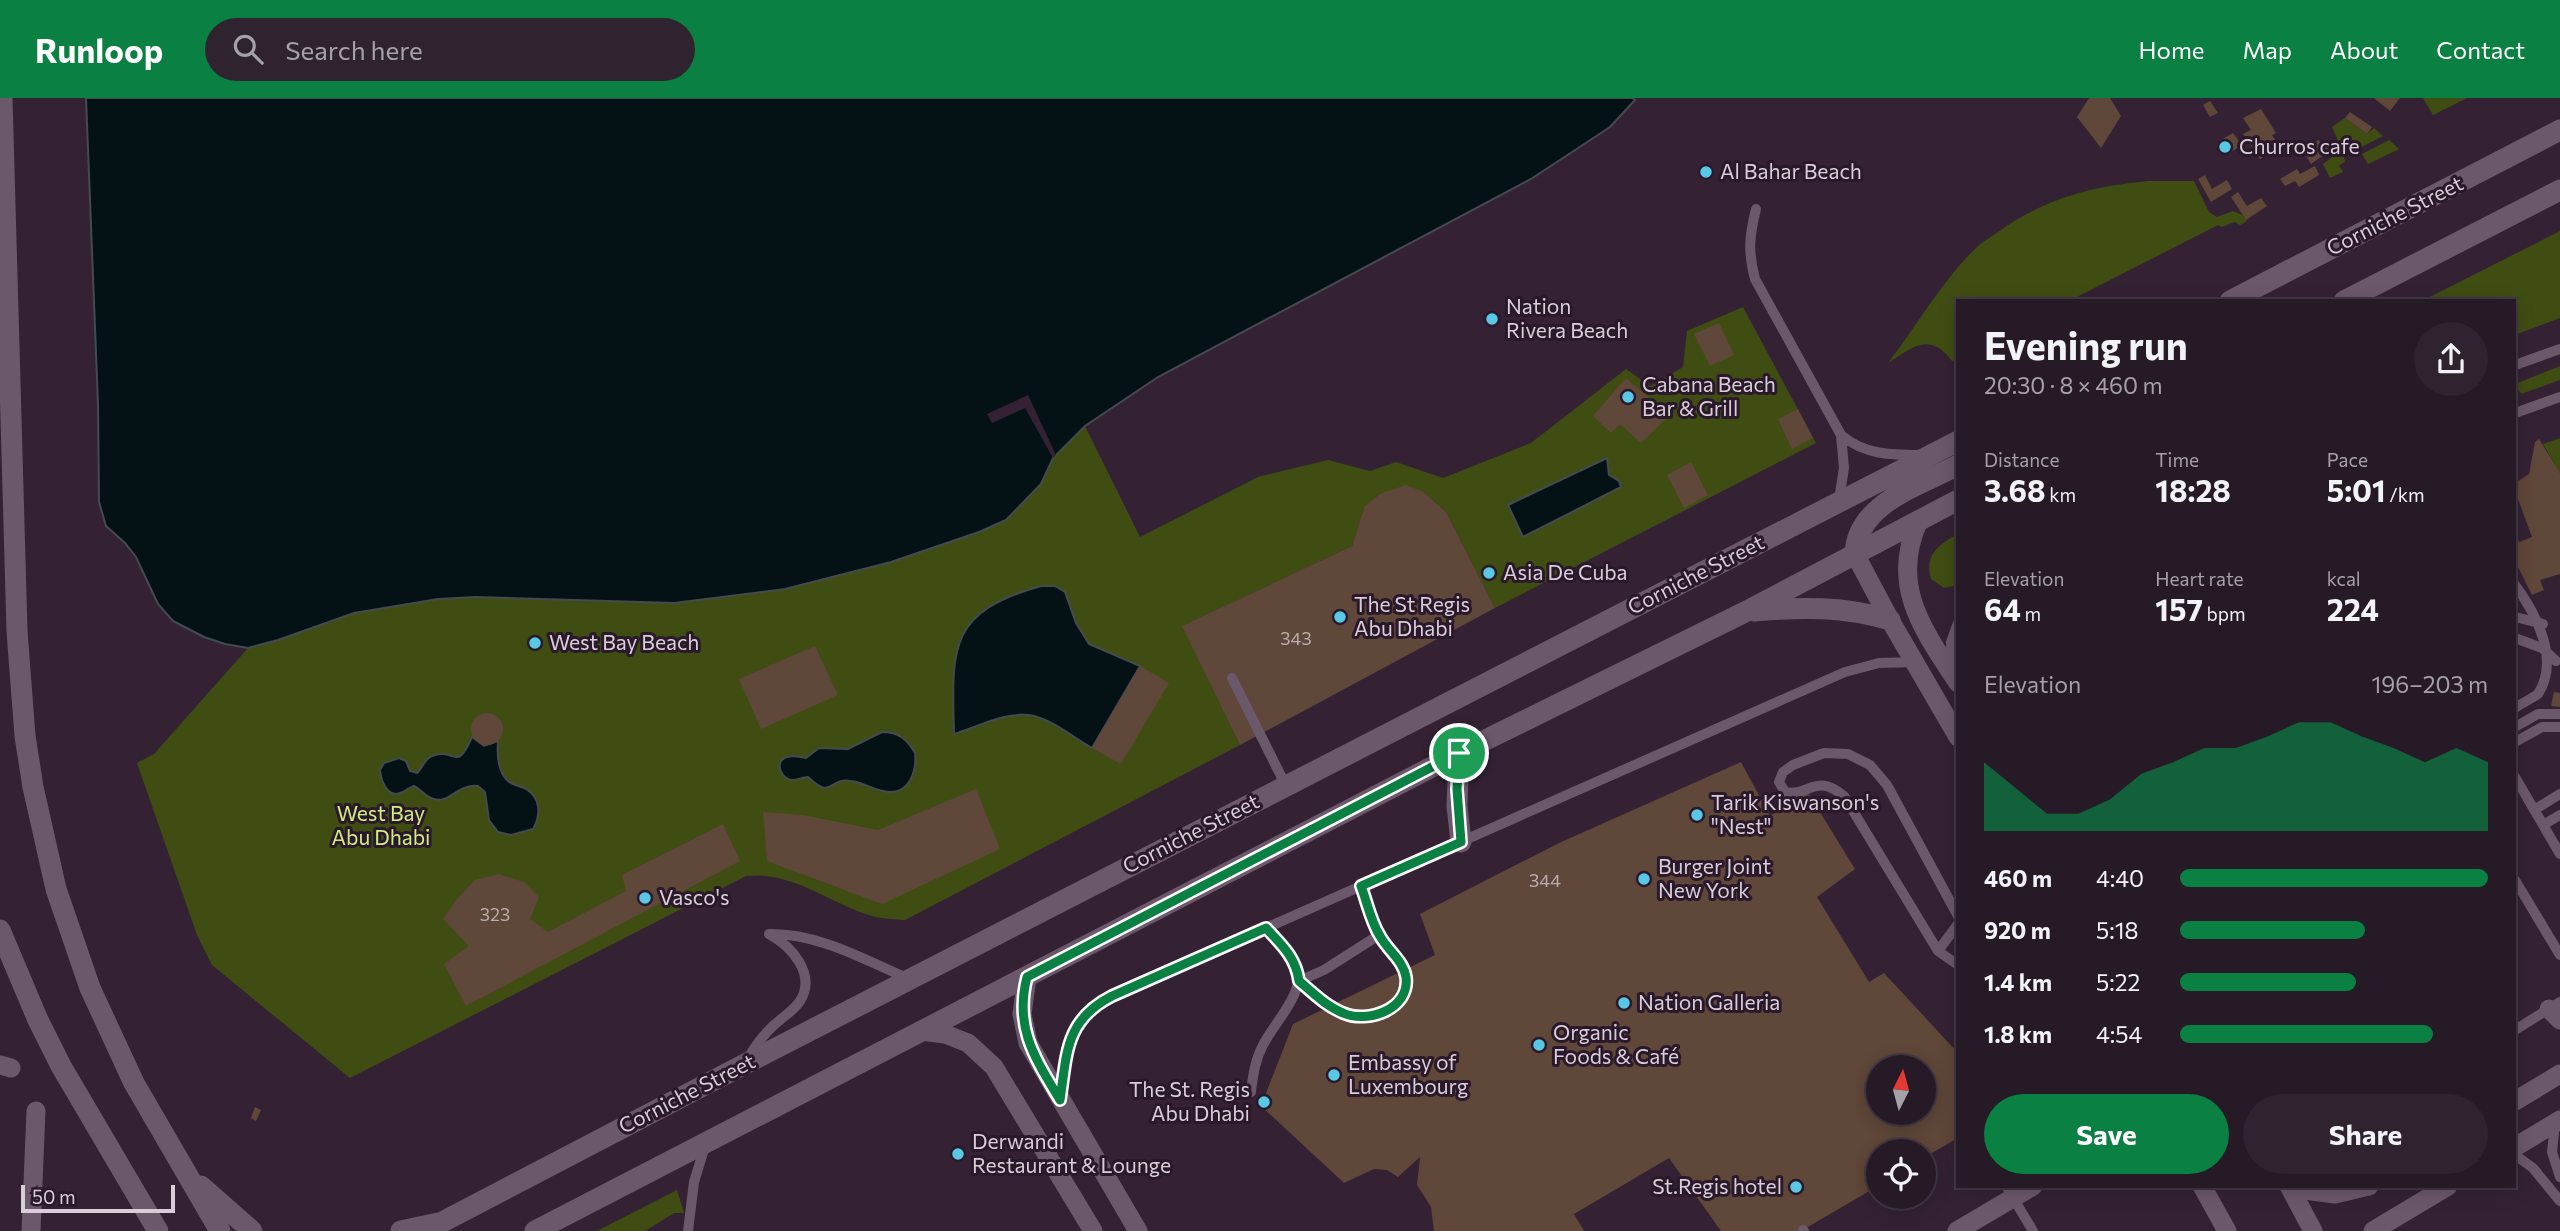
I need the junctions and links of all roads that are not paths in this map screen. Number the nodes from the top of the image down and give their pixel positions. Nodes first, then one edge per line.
1 (2, 98) edge
2 (2560, 130) edge
3 (2560, 190) edge
4 (1756, 209) dead end
5 (2234, 299) edge
6 (2348, 299) edge
7 (2560, 349) edge
8 (2516, 365) edge
9 (2560, 397) edge
10 (2516, 413) edge
11 (1841, 435) junction
12 (1956, 441) edge
13 (1929, 456) junction
14 (1956, 466) edge
15 (1956, 500) edge
16 (1839, 502) junction
17 (1919, 520) junction
18 (1855, 554) junction
19 (2520, 597) edge
20 (1745, 612) junction
21 (2516, 617) edge
22 (1890, 620) junction
23 (2543, 624) junction
24 (1956, 628) edge
25 (2516, 638) edge
26 (2556, 661) junction
27 (1915, 662) junction
28 (1232, 678) dead end
29 (1956, 679) edge
30 (2516, 707) edge
31 (2560, 714) edge
32 (2516, 726) edge
33 (2560, 727) edge
34 (1956, 734) edge
35 (2516, 741) edge
36 (1459, 753) junction
37 (2516, 779) edge
38 (1286, 786) junction
39 (2560, 794) edge
40 (2534, 810) junction
41 (2560, 815) edge
42 (2543, 825) junction
43 (1461, 842) junction
44 (2560, 854) edge
45 (2516, 882) edge
46 (1361, 886) junction
47 (1956, 912) edge
48 (1956, 926) edge
49 (1266, 928) junction
50 (0, 930) edge
51 (1379, 935) junction
52 (1938, 951) junction
53 (2560, 955) edge
54 (1956, 964) edge
55 (1027, 977) junction
56 (909, 979) junction
57 (1299, 981) junction
58 (2556, 1011) edge
59 (2516, 1030) edge
60 (921, 1031) junction
61 (745, 1064) junction
62 (2560, 1074) edge
63 (1251, 1092) dead end
64 (1060, 1100) junction
65 (2516, 1100) edge
66 (36, 1111) dead end
67 (2557, 1121) edge
68 (706, 1143) junction
69 (2516, 1146) edge
70 (2516, 1156) edge
71 (2555, 1167) junction
72 (187, 1174) junction
73 (2540, 1176) junction
74 (2560, 1177) edge
75 (2026, 1188) edge
76 (2203, 1188) edge
77 (2291, 1188) edge
78 (2296, 1188) edge
79 (2360, 1188) edge
80 (2445, 1188) edge
81 (2009, 1193) edge
82 (2560, 1201) edge
83 (433, 1227) edge
84 (31, 1231) edge
85 (158, 1231) edge
86 (220, 1231) edge
87 (252, 1231) edge
88 (401, 1231) edge
89 (535, 1231) edge
90 (688, 1231) edge
91 (1093, 1231) edge
92 (1138, 1231) edge
93 (1957, 1231) edge
94 (2033, 1231) edge
95 (2227, 1231) edge
96 (2313, 1231) edge
97 (2373, 1231) edge

1 - 72 main road
2 - 5 main road, Corniche Street
3 - 6 main road
4 - 11 lane
7 - 8 lane
9 - 10 lane
11 - 13 lane
11 - 16 lane
12 - 13 main road, Corniche Street
13 - 16 main road, Corniche Street
14 - 18 main road
15 - 17 main road
16 - 38 main road, Corniche Street
17 - 18 main road
17 - 29 street
18 - 20 main road
18 - 22 street
19 - 23 lane
20 - 22 main road
20 - 36 main road
21 - 23 lane
22 - 27 street
23 - 26 lane
24 - 29 lane
25 - 26 lane
26 - 30 lane
27 - 34 street
27 - 43 lane
28 - 38 lane
31 - 32 lane
33 - 35 lane
36 - 43 main road
36 - 55 main road
37 - 40 lane
38 - 56 main road, Corniche Street
39 - 40 lane
40 - 42 lane
41 - 42 lane
42 - 44 lane
43 - 46 lane
45 - 53 lane
46 - 49 lane
46 - 51 lane
47 - 52 lane
48 - 52 lane
49 - 57 lane
49 - 64 lane
50 - 85 main road
51 - 57 lane
51 - 57 lane
52 - 54 lane
55 - 60 main road
55 - 64 street
56 - 61 main road, Corniche Street
56 - 61 lane
57 - 63 lane
58 - 59 lane
60 - 68 main road
60 - 91 street
61 - 83 main road, Corniche Street
62 - 65 street
64 - 92 street
66 - 84 street
67 - 69 street
67 - 71 lane
68 - 89 main road
68 - 90 lane
70 - 73 lane
71 - 73 lane
71 - 74 lane
72 - 86 main road
72 - 87 main road
73 - 82 lane
75 - 81 street
76 - 95 street
77 - 96 street
78 - 79 street
80 - 97 street
81 - 93 street
81 - 94 lane
83 - 88 main road, Corniche Street

